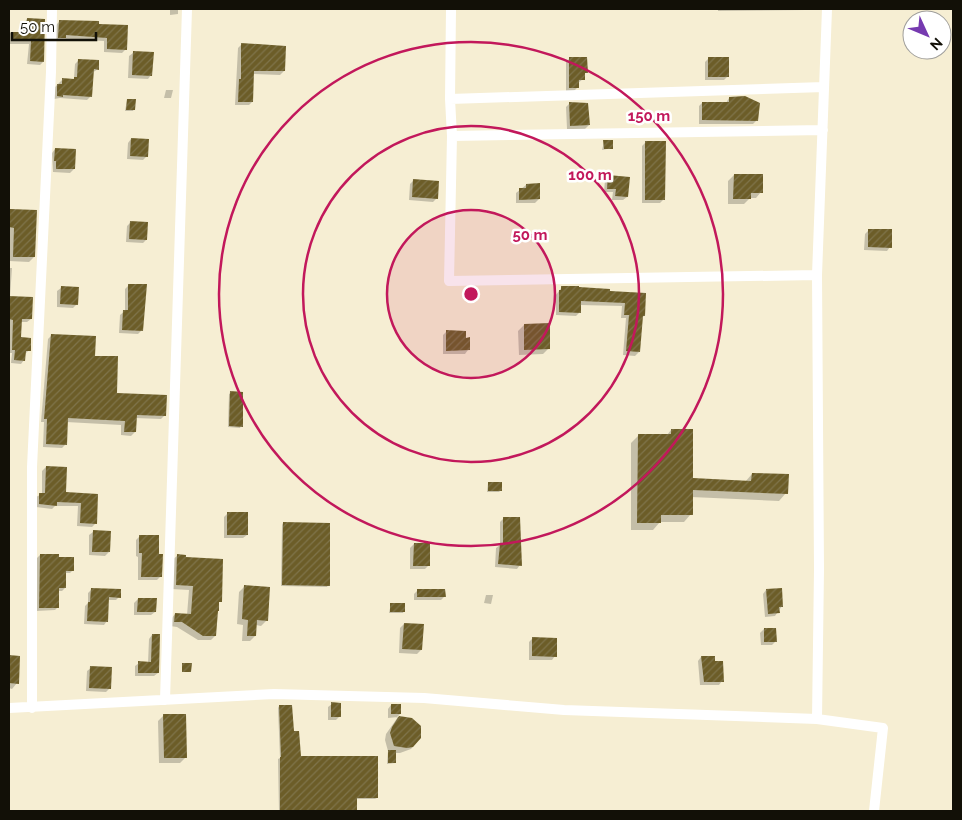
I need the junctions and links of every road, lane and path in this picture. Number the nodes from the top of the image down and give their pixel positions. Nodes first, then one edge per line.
1 (52, 9) edge
2 (187, 9) edge
3 (451, 9) edge
4 (827, 9) edge
5 (824, 87) junction
6 (450, 98) junction
7 (823, 130) junction
8 (452, 136) junction
9 (817, 275) junction
10 (165, 700) junction
11 (9, 708) edge
12 (32, 708) junction
13 (817, 719) junction
14 (874, 811) edge

1 - 12 street
2 - 10 street
3 - 6 street
4 - 5 street
5 - 6 street
5 - 7 street
6 - 8 street
7 - 8 street
7 - 9 street
8 - 9 street
9 - 13 street
10 - 12 street
10 - 13 street
11 - 12 street
13 - 14 street

